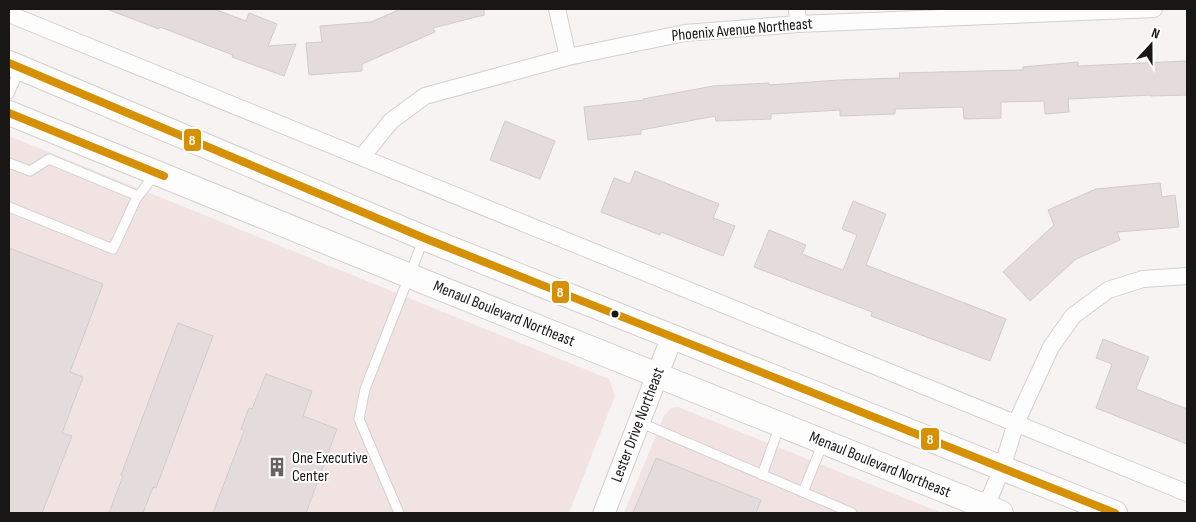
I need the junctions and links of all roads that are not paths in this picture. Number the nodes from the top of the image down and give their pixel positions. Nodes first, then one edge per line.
1 (558, 9) edge
2 (1154, 9) edge
3 (9, 14) edge
4 (798, 16) edge
5 (568, 57) junction
6 (15, 65) edge
7 (9, 94) edge
8 (9, 113) edge
9 (362, 157) junction
10 (9, 163) edge
11 (156, 173) junction
12 (138, 196) junction
13 (9, 207) edge
14 (424, 238) junction
15 (410, 276) junction
16 (1187, 276) edge
17 (672, 337) junction
18 (656, 376) junction
19 (639, 422) junction
20 (1016, 423) junction
21 (780, 425) junction
22 (823, 442) junction
23 (1002, 468) junction
24 (762, 474) junction
25 (803, 492) junction
26 (1187, 493) edge
27 (982, 508) edge
28 (399, 513) edge
29 (604, 513) edge
30 (852, 513) edge
31 (1115, 513) edge

1 - 5 street
2 - 4 street, Phoenix Avenue Northeast
3 - 9 street
4 - 5 street, Phoenix Avenue Northeast
5 - 9 street, Phoenix Avenue Northeast
6 - 7 lane
6 - 14 main road
8 - 11 main road, Menaul Boulevard Northeast
9 - 20 street
10 - 12 lane
11 - 12 lane
11 - 15 main road, Menaul Boulevard Northeast
12 - 13 lane
14 - 15 lane
14 - 17 main road
15 - 18 main road, Menaul Boulevard Northeast
15 - 28 lane
16 - 20 street
17 - 18 street, Lester Drive Northeast
17 - 23 main road
18 - 19 street, Lester Drive Northeast
18 - 21 main road, Menaul Boulevard Northeast
19 - 24 lane
19 - 29 street, Lester Drive Northeast
20 - 23 street
20 - 26 street
21 - 22 main road, Menaul Boulevard Northeast
21 - 24 lane
22 - 25 lane
22 - 27 main road, Menaul Boulevard Northeast
23 - 27 street
23 - 31 main road
24 - 25 lane
25 - 30 lane

